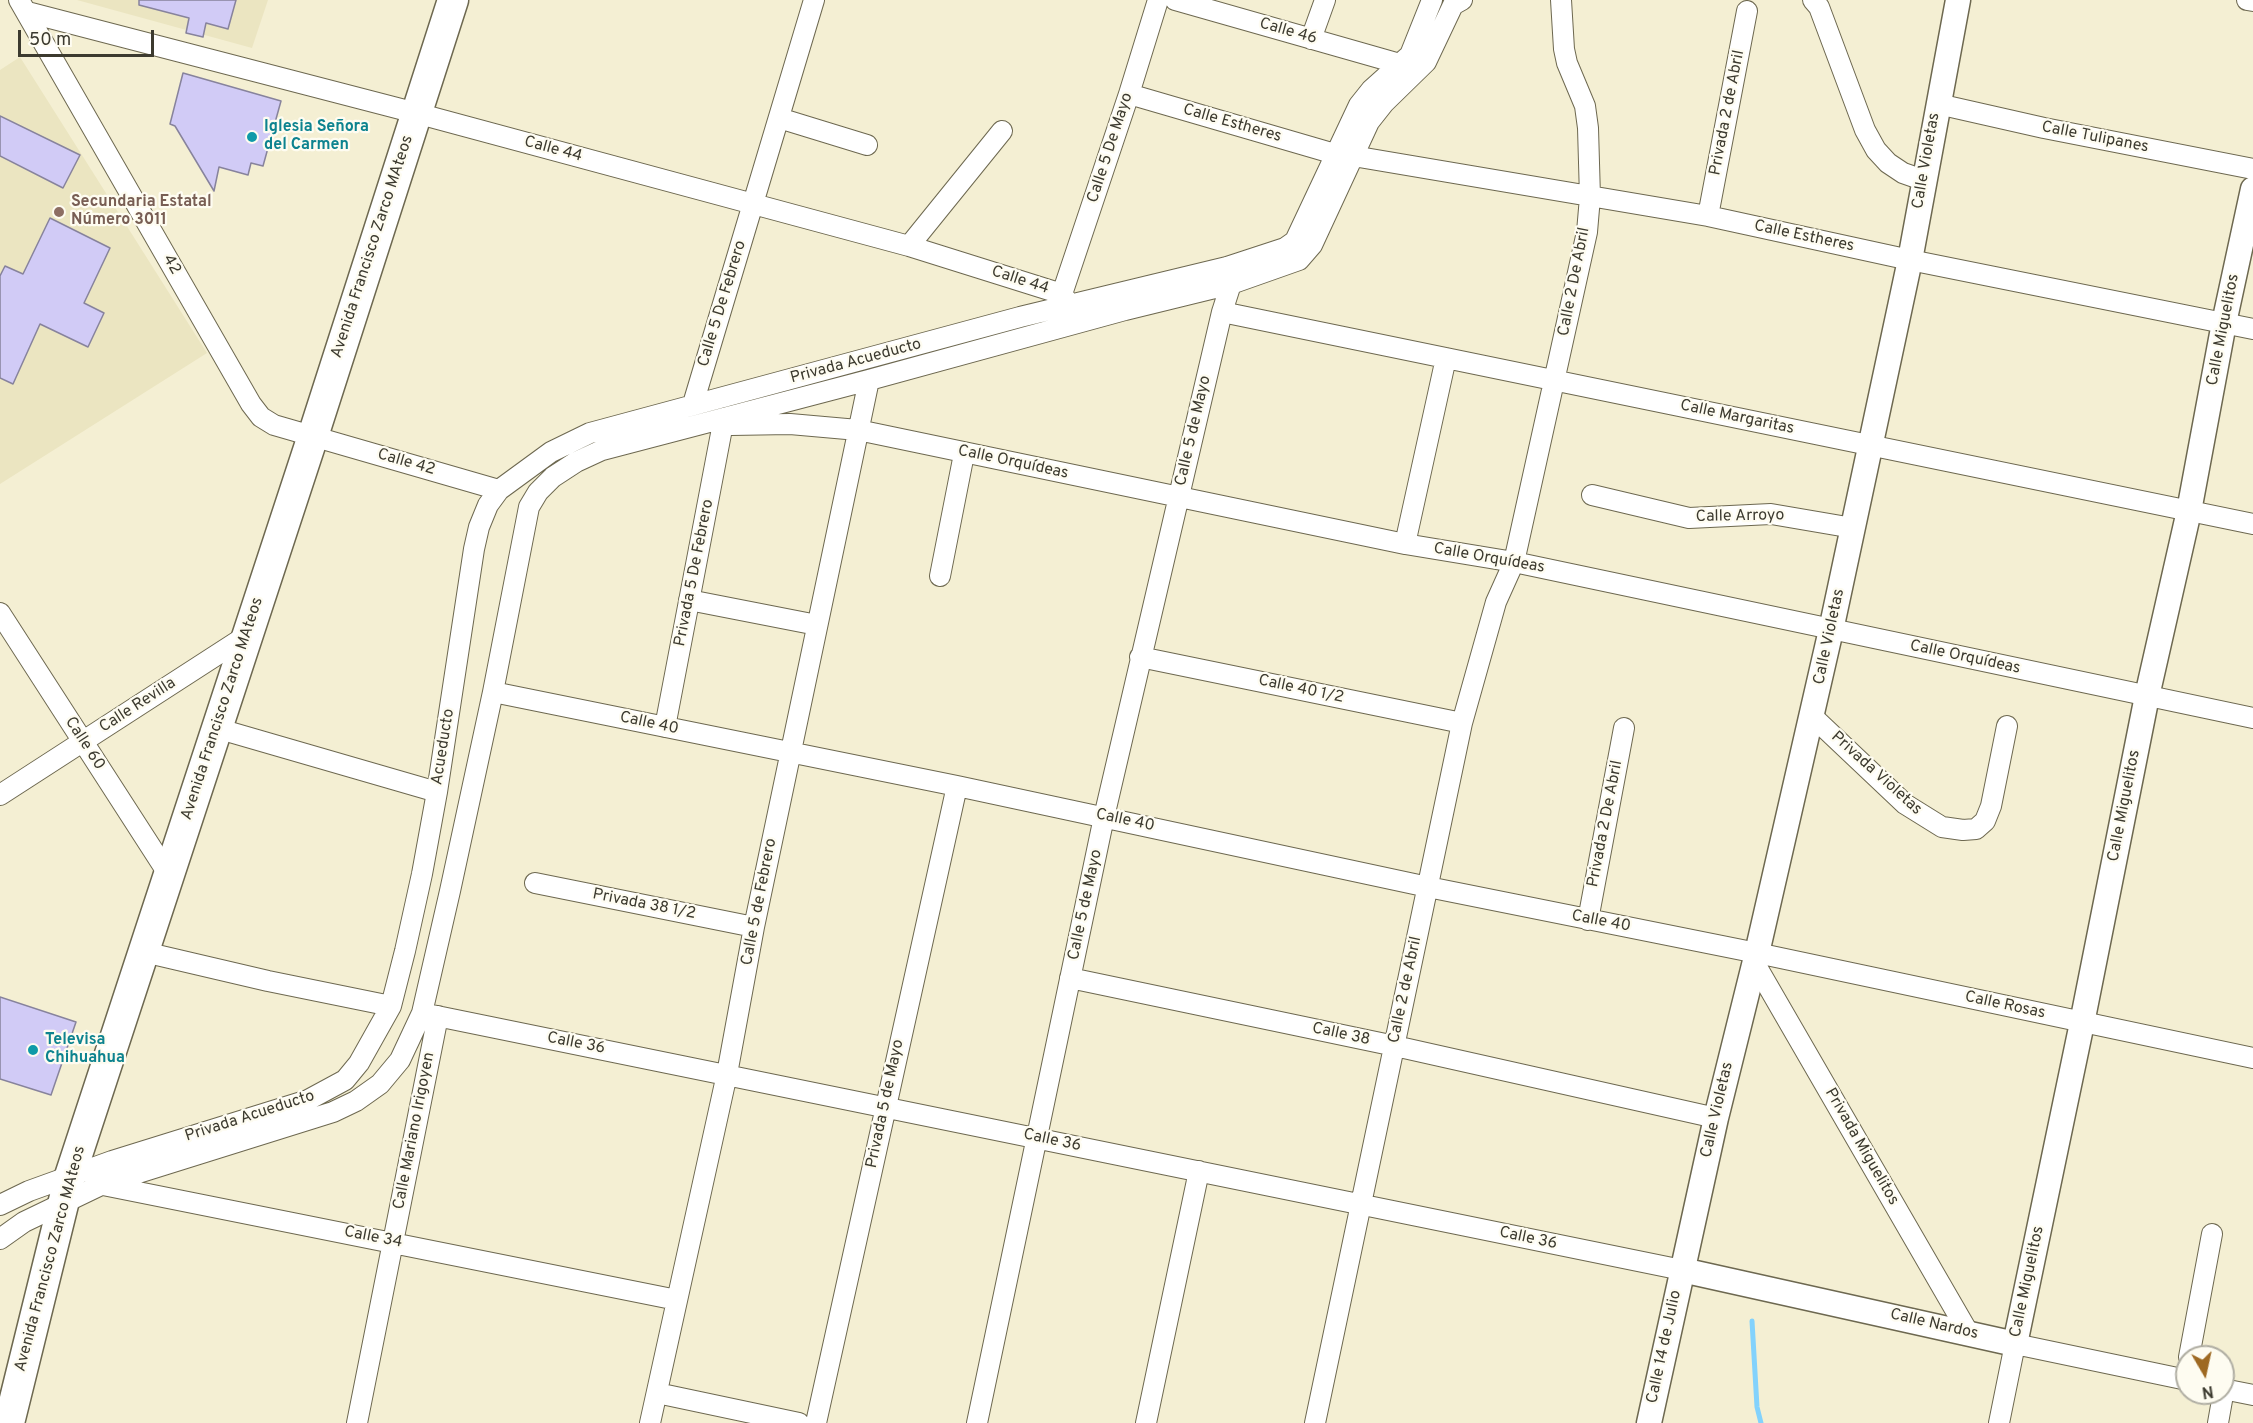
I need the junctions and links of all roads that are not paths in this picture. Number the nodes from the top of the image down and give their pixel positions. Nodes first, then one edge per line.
1 (453, 0) edge
2 (814, 0) edge
3 (1158, 0) edge
4 (1175, 0) edge
5 (1324, 0) edge
6 (1432, 0) edge
7 (1462, 0) edge
8 (1561, 0) edge
9 (1813, 0) edge
10 (1835, 0) edge
11 (1958, 0) edge
12 (2247, 0) edge
13 (2253, 1) edge
14 (23, 6) edge
15 (1747, 11) dead end
16 (1826, 27) junction
17 (1311, 39) junction
18 (1400, 64) junction
19 (1129, 94) junction
20 (1938, 104) junction
21 (416, 112) junction
22 (778, 118) junction
23 (1002, 131) dead end
24 (867, 145) dead end
25 (1344, 155) junction
26 (2253, 169) edge
27 (1923, 180) junction
28 (2253, 189) edge
29 (1590, 197) junction
30 (753, 204) junction
31 (1708, 216) junction
32 (909, 246) junction
33 (1910, 260) junction
34 (1229, 276) junction
35 (1066, 300) junction
36 (1222, 312) junction
37 (2224, 323) junction
38 (2253, 329) edge
39 (1446, 358) junction
40 (796, 379) junction
41 (869, 380) junction
42 (1556, 380) junction
43 (801, 398) junction
44 (693, 404) junction
45 (723, 422) junction
46 (858, 430) junction
47 (313, 436) junction
48 (1871, 445) junction
49 (964, 454) junction
50 (499, 490) junction
51 (1592, 495) dead end
52 (1179, 497) junction
53 (2189, 511) junction
54 (2253, 524) edge
55 (1853, 528) junction
56 (1406, 544) junction
57 (1515, 562) junction
58 (940, 576) dead end
59 (689, 600) junction
60 (0, 613) edge
61 (817, 625) junction
62 (1831, 630) junction
63 (246, 636) junction
64 (1140, 657) junction
65 (493, 692) junction
66 (2147, 696) junction
67 (1812, 716) junction
68 (2253, 718) edge
69 (1462, 723) junction
70 (2007, 726) dead end
71 (665, 727) junction
72 (216, 728) junction
73 (1624, 728) dead end
74 (83, 742) junction
75 (791, 752) junction
76 (957, 786) junction
77 (437, 792) junction
78 (0, 795) edge
79 (1104, 817) junction
80 (169, 875) junction
81 (535, 883) dead end
82 (1428, 887) junction
83 (1588, 920) junction
84 (754, 927) junction
85 (144, 952) junction
86 (1756, 958) junction
87 (1070, 978) junction
88 (391, 1005) junction
89 (430, 1014) junction
90 (2082, 1023) junction
91 (1395, 1046) junction
92 (2253, 1058) edge
93 (727, 1074) junction
94 (886, 1107) junction
95 (1716, 1118) junction
96 (1038, 1138) junction
97 (1198, 1171) junction
98 (103, 1184) junction
99 (66, 1189) junction
100 (1361, 1204) junction
101 (0, 1205) edge
102 (2212, 1234) dead end
103 (0, 1239) edge
104 (393, 1242) junction
105 (1682, 1270) junction
106 (677, 1300) junction
107 (1968, 1332) junction
108 (2015, 1344) junction
109 (2191, 1345) edge
110 (2175, 1373) edge
111 (2235, 1391) edge
112 (657, 1393) junction
113 (2253, 1395) edge
114 (2221, 1405) edge
115 (0, 1421) edge
116 (9, 1423) edge
117 (357, 1423) edge
118 (650, 1423) edge
119 (799, 1423) edge
120 (816, 1423) edge
121 (977, 1423) edge
122 (1146, 1423) edge
123 (1315, 1423) edge
124 (1649, 1423) edge
125 (2000, 1423) edge
126 (2218, 1423) edge

1 - 21 main road, Avenida Francisco Zarco MAteos
2 - 22 street, Calle 5 De Febrero
3 - 19 street, Calle 5 De Mayo
4 - 17 street, Calle 46
5 - 17 street
6 - 18 street
7 - 25 street
8 - 29 street, Calle 2 De Abril
9 - 16 street
10 - 16 street
11 - 20 street, Calle Violetas
12 - 13 street
14 - 21 street, Calle 44
14 - 47 street, 42
15 - 31 street, Privada 2 de Abril
16 - 27 street
17 - 18 street, Calle 46
18 - 25 street
19 - 25 street, Calle Estheres
19 - 35 street, Calle 5 De Mayo
20 - 26 street, Calle Tulipanes
20 - 27 street, Calle Violetas
21 - 30 street, Calle 44
21 - 47 main road, Avenida Francisco Zarco MAteos
22 - 24 street
22 - 30 street, Calle 5 De Febrero
23 - 32 street
25 - 29 street, Calle Estheres
25 - 34 street
27 - 33 street, Calle Violetas
28 - 37 street, Calle Miguelitos
29 - 31 street, Calle Estheres
29 - 42 street, Calle 2 De Abril
30 - 32 street, Calle 44
30 - 44 street, Calle 5 De Febrero
31 - 33 street, Calle Estheres
32 - 35 street, Calle 44
33 - 37 street, Calle Estheres
33 - 48 street, Calle Violetas
34 - 35 street, Privada Acueducto
34 - 36 street, Calle 5 de Mayo
34 - 41 street, Privada Acueducto
35 - 40 street, Privada Acueducto
36 - 39 street, Calle Margaritas
36 - 52 street, Calle 5 de Mayo
37 - 38 street, Calle Estheres
37 - 53 street, Calle Miguelitos
39 - 42 street, Calle Margaritas
39 - 56 street
40 - 43 street
40 - 44 street, Privada Acueducto
41 - 43 street, Privada Acueducto
41 - 46 street, Calle 5 de Febrero
42 - 48 street, Calle Margaritas
42 - 57 street, Calle 2 De Abril
43 - 45 street, Privada Acueducto
44 - 50 street, Privada Acueducto
45 - 46 street, Calle Orquídeas
45 - 59 street, Privada 5 De Febrero
45 - 65 street, Privada Acueducto
46 - 49 street, Calle Orquídeas
46 - 61 street, Calle 5 de Febrero
47 - 50 street, Calle 42
47 - 63 main road, Avenida Francisco Zarco MAteos
48 - 53 street, Calle Margaritas
48 - 55 street, Calle Violetas
49 - 52 street, Calle Orquídeas
49 - 58 street
50 - 77 street, Acueducto
51 - 55 street, Calle Arroyo
52 - 56 street, Calle Orquídeas
52 - 64 street, Calle 5 de Mayo
53 - 54 street, Calle Margaritas
53 - 66 street, Calle Miguelitos
55 - 62 street, Calle Violetas
56 - 57 street, Calle Orquídeas
57 - 62 street, Calle Orquídeas
57 - 69 street, Calle 2 de Abril
59 - 61 street
59 - 71 street, Privada 5 De Febrero
60 - 74 street, Calle 60
61 - 75 street, Calle 5 de Febrero
62 - 66 street, Calle Orquídeas
62 - 67 street, Calle Violetas
63 - 72 main road, Avenida Francisco Zarco MAteos
63 - 74 street, Calle Revilla
64 - 69 street, Calle 40 1/2
64 - 79 street, Calle 5 de Mayo
65 - 71 street, Calle 40
65 - 89 street
66 - 68 street, Calle Orquídeas
66 - 90 street, Calle Miguelitos
67 - 70 street, Privada Violetas
67 - 86 street, Calle Violetas
69 - 82 street, Calle 2 de Abril
71 - 75 street, Calle 40
72 - 77 street
72 - 80 main road, Avenida Francisco Zarco MAteos
73 - 83 street, Privada 2 De Abril
74 - 78 street, Calle Revilla
74 - 80 street, Calle 60
75 - 76 street, Calle 40
75 - 84 street, Calle 5 de Febrero
76 - 79 street, Calle 40
76 - 94 street, Privada 5 de Mayo
77 - 88 street, Acueducto
79 - 82 street, Calle 40
79 - 87 street, Calle 5 de Mayo
80 - 85 main road, Avenida Francisco Zarco MAteos
81 - 84 street, Privada 38 1/2
82 - 83 street, Calle 40
82 - 91 street, Calle 2 de Abril
83 - 86 street, Calle 40
84 - 93 street, Calle 5 de Febrero
85 - 88 street
85 - 99 main road, Avenida Francisco Zarco MAteos
86 - 90 street, Calle Rosas
86 - 95 street, Calle Violetas
86 - 107 street, Privada Miguelitos
87 - 91 street, Calle 38
87 - 96 street, Calle 5 de Mayo
88 - 99 street, Privada Acueducto
89 - 93 street, Calle 36
89 - 98 street, Privada Acueducto
89 - 104 street, Calle Mariano Irigoyen
90 - 92 street, Calle Rosas
90 - 108 street, Calle Miguelitos
91 - 95 street, Calle 38
91 - 100 street, Calle 2 de Abril
93 - 94 street, Calle 36
93 - 106 street, Calle 5 de Febrero
94 - 96 street, Calle 36
94 - 120 street, Privada 5 de Mayo
95 - 105 street, Calle Violetas
96 - 97 street, Calle 36
96 - 121 street, Calle 5 de Mayo
97 - 100 street, Calle 36
97 - 122 street
98 - 99 street, Calle 34
98 - 99 street
98 - 104 street, Calle 34
99 - 101 street
99 - 103 street
99 - 116 main road, Avenida Francisco Zarco MAteos
100 - 105 street, Calle 36
100 - 123 street, Calle 2 de Abril
102 - 109 street
104 - 106 street, Calle 34
104 - 117 street, Calle Mariano Irigoyen
105 - 107 street, Calle Nardos
105 - 124 street, Calle 14 de Julio
106 - 112 street, Calle 5 de Febrero
107 - 108 street, Calle Nardos
108 - 110 street, Calle Nardos
108 - 125 street, Calle Miguelitos
111 - 113 street
112 - 118 street, Calle 5 de Febrero
112 - 119 street
114 - 126 street
115 - 116 street

